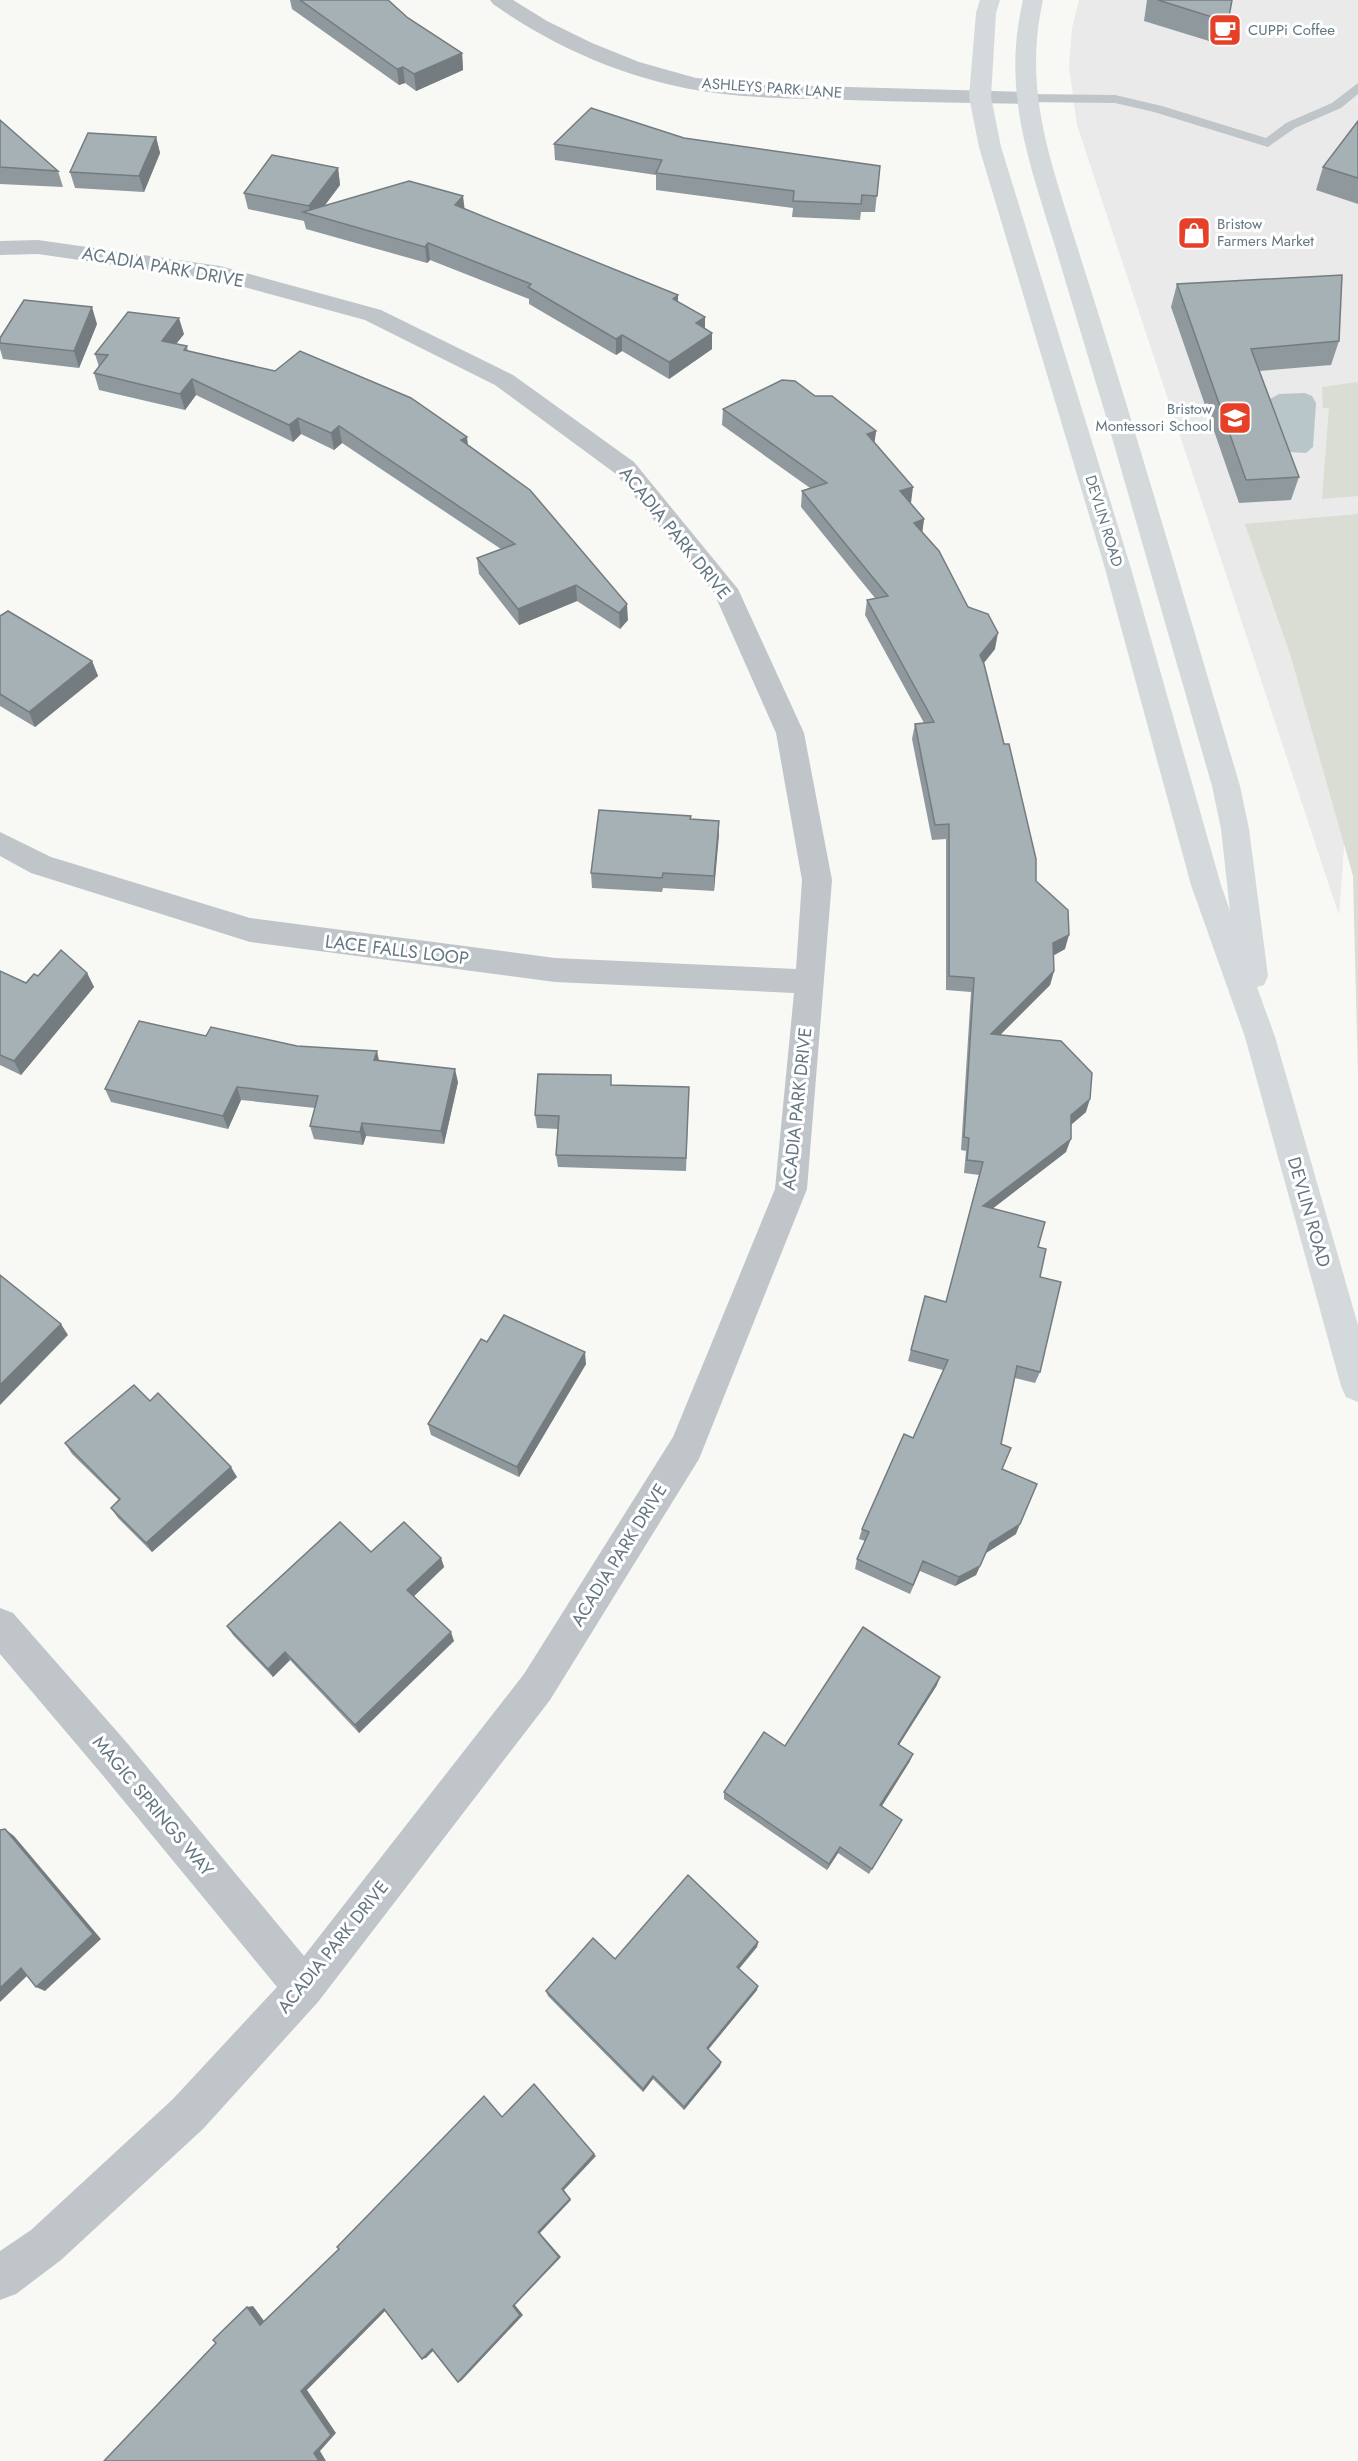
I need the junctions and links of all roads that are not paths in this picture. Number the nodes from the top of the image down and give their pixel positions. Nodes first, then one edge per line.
1 (500, 0) edge
2 (990, 0) edge
3 (1033, 0) edge
4 (1358, 87) edge
5 (980, 97) junction
6 (1026, 98) junction
7 (0, 248) edge
8 (0, 843) edge
9 (810, 982) junction
10 (1260, 1037) junction
11 (1358, 1386) edge
12 (0, 1626) edge
13 (303, 1988) junction
14 (0, 2278) edge

1 - 5 street, ASHLEYS PARK LANE
2 - 5 main road, DEVLIN ROAD
3 - 6 main road, DEVLIN ROAD
4 - 6 lane
5 - 6 street, ASHLEYS PARK LANE
5 - 10 main road, DEVLIN ROAD
6 - 10 main road, DEVLIN ROAD
7 - 9 street, ACADIA PARK DRIVE
8 - 9 street, LACE FALLS LOOP
9 - 13 street, ACADIA PARK DRIVE
10 - 11 main road, DEVLIN ROAD
12 - 13 street, MAGIC SPRINGS WAY
13 - 14 street, ACADIA PARK DRIVE

